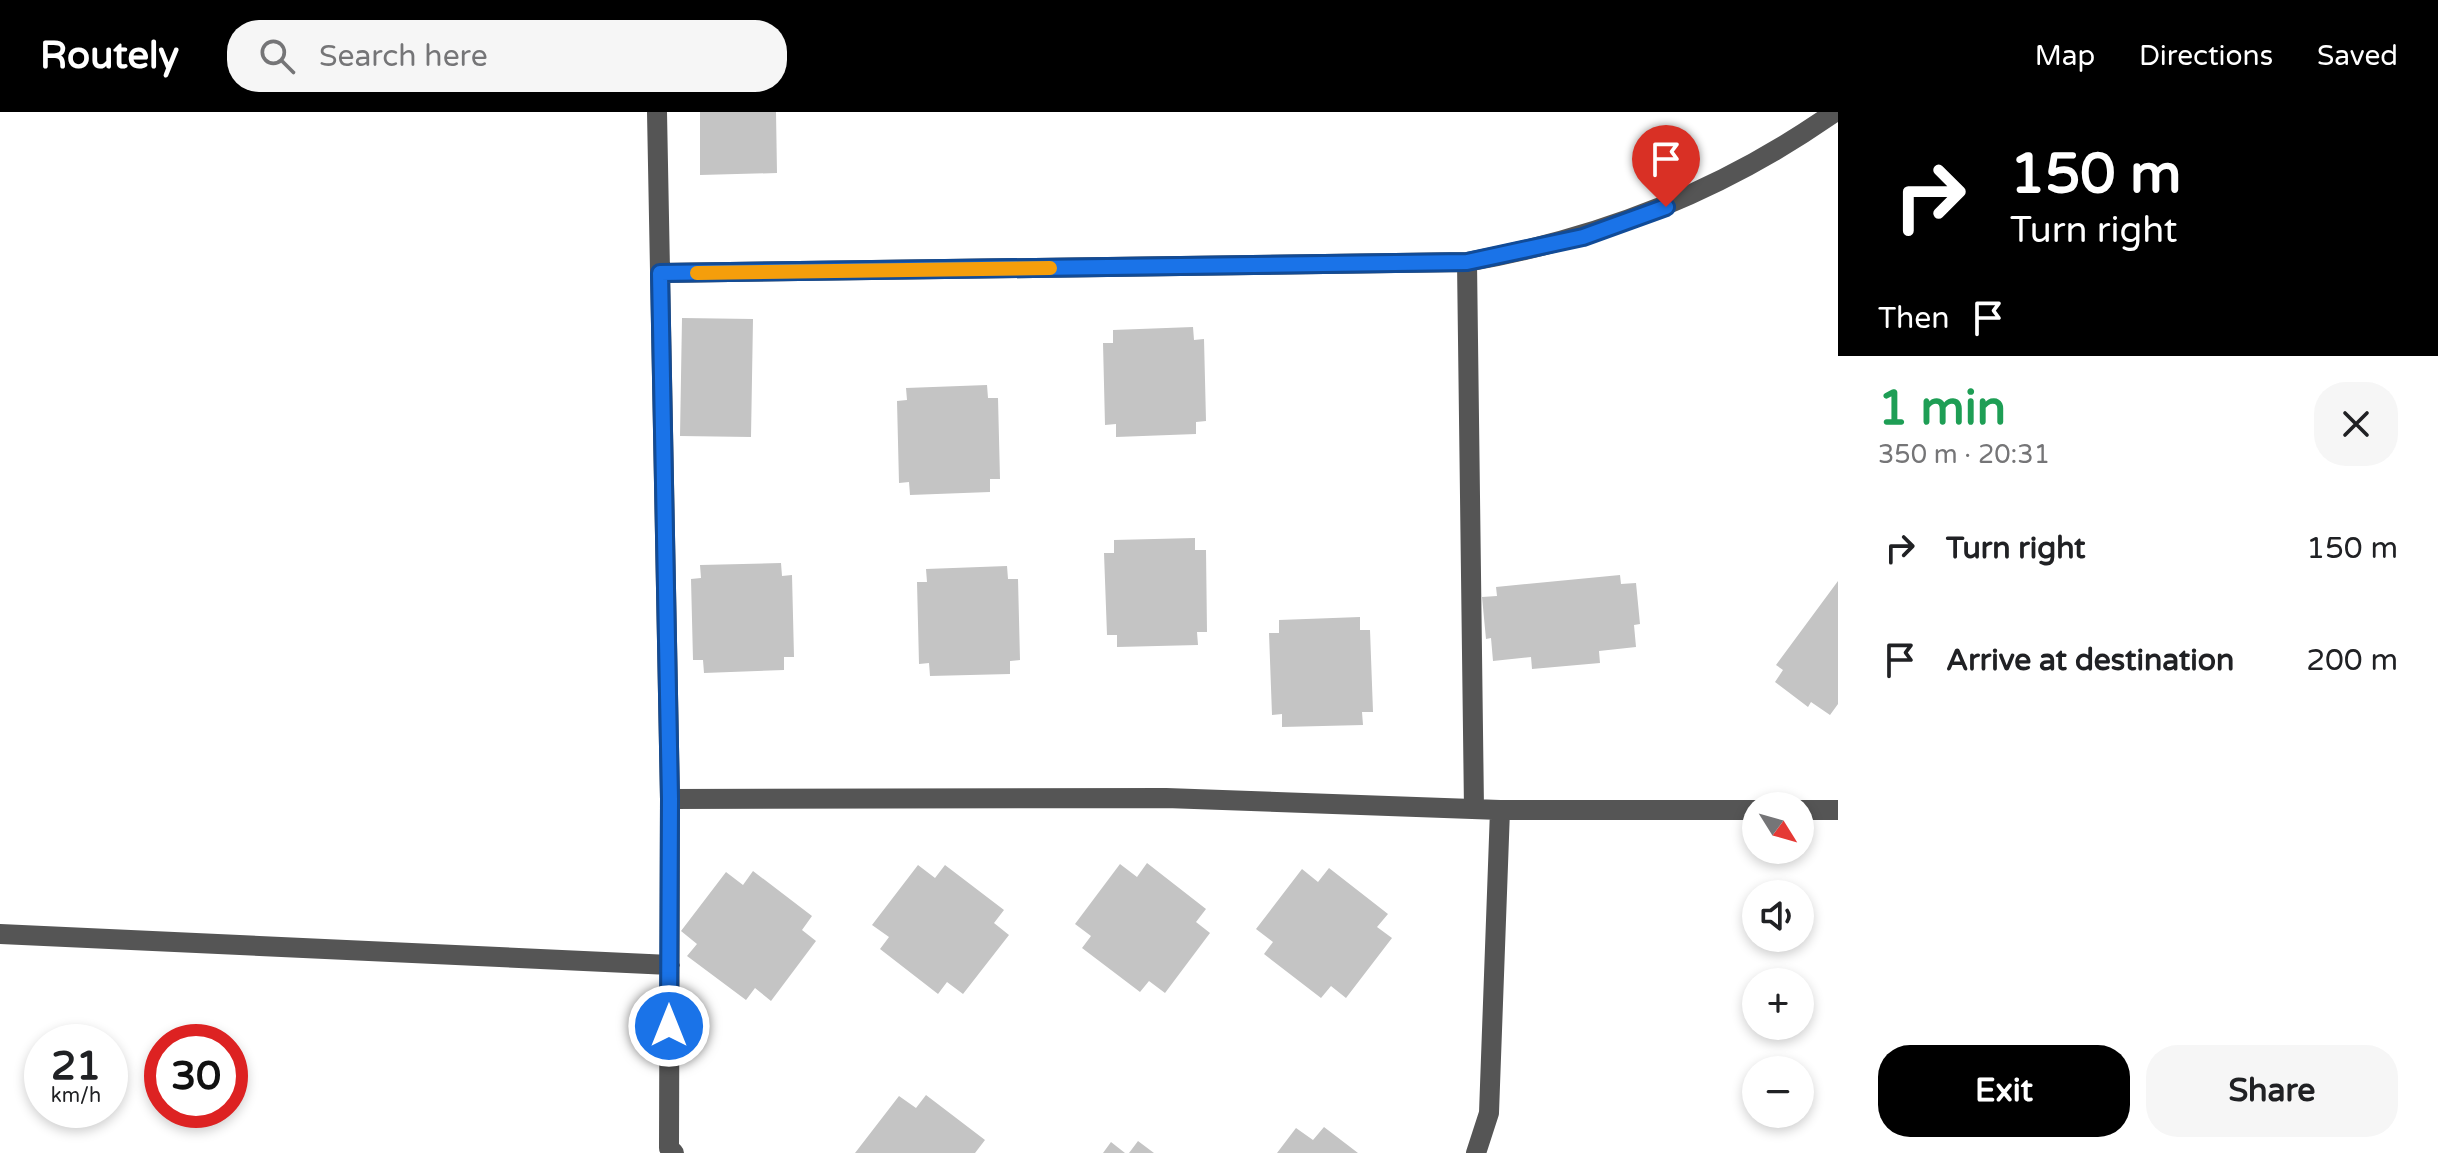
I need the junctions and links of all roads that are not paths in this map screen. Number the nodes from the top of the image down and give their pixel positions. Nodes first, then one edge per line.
1 (657, 112) edge
2 (1835, 112) edge
3 (1467, 262) junction
4 (660, 273) junction
5 (670, 799) junction
6 (1474, 809) junction
7 (1500, 810) junction
8 (1742, 810) edge
9 (1814, 810) edge
10 (1838, 810) edge
11 (0, 934) edge
12 (670, 965) junction
13 (674, 1153) edge
14 (1476, 1153) edge

1 - 4 street
2 - 3 street
3 - 4 street
3 - 6 street
4 - 5 street
5 - 6 street
5 - 12 street
6 - 7 street
7 - 8 street
7 - 14 street
9 - 10 street
11 - 12 street
12 - 13 street

